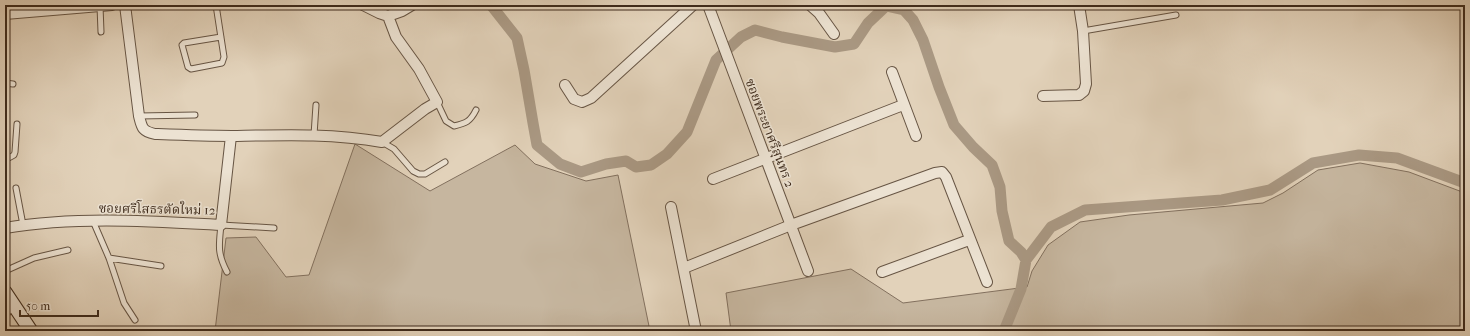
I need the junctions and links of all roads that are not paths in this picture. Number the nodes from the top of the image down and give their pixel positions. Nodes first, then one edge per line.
1 (108, 5) edge
2 (125, 5) edge
3 (216, 5) edge
4 (363, 5) edge
5 (412, 5) edge
6 (693, 5) edge
7 (708, 5) edge
8 (810, 5) edge
9 (1080, 5) edge
10 (5, 14) edge
11 (1176, 15) dead end
12 (388, 16) junction
13 (1083, 31) junction
14 (101, 32) dead end
15 (834, 34) dead end
16 (221, 37) junction
17 (892, 72) dead end
18 (5, 83) edge
19 (13, 84) dead end
20 (565, 85) dead end
21 (1043, 96) dead end
22 (438, 102) junction
23 (316, 105) dead end
24 (903, 105) junction
25 (476, 110) dead end
26 (195, 115) dead end
27 (139, 116) junction
28 (17, 124) dead end
29 (314, 135) junction
30 (231, 136) junction
31 (916, 136) dead end
32 (382, 142) junction
33 (765, 158) junction
34 (5, 160) edge
35 (445, 162) dead end
36 (713, 179) dead end
37 (16, 188) dead end
38 (670, 207) dead end
39 (93, 221) junction
40 (23, 225) junction
41 (221, 225) junction
42 (791, 225) junction
43 (5, 228) edge
44 (274, 228) dead end
45 (970, 240) junction
46 (68, 250) dead end
47 (109, 258) junction
48 (161, 266) dead end
49 (684, 268) junction
50 (808, 270) dead end
51 (5, 271) edge
52 (227, 272) dead end
53 (882, 272) dead end
54 (986, 282) dead end
55 (5, 292) edge
56 (14, 304) junction
57 (5, 317) edge
58 (135, 320) dead end
59 (31, 331) edge
60 (696, 331) edge

1 - 10 street
1 - 14 lane
2 - 27 street
3 - 16 lane
4 - 12 street
5 - 12 street
6 - 20 street
7 - 33 street, ซอยพระยาศรีสุนทร 2
8 - 15 street
9 - 13 street
11 - 13 lane
12 - 22 street
13 - 21 street
16 - 16 lane
17 - 24 street
18 - 19 lane
22 - 25 lane
22 - 32 street
23 - 29 lane
24 - 31 street
24 - 33 street
26 - 27 lane
27 - 30 street
28 - 34 lane
29 - 30 street
29 - 32 street
30 - 41 street, ซอยศรีโสธรตัดใหม่ 12
32 - 35 lane
33 - 36 street
33 - 42 street, ซอยพระยาศรีสุนทร 2
37 - 40 lane
38 - 49 street
39 - 40 street, ซอยศรีโสธรตัดใหม่ 12
39 - 41 street, ซอยศรีโสธรตัดใหม่ 12
39 - 47 lane
40 - 43 street, ซอยศรีโสธรตัดใหม่ 12
41 - 44 lane
41 - 52 lane
42 - 45 street
42 - 49 street
42 - 50 street, ซอยพระยาศรีสุนทร 2
45 - 53 street
45 - 54 street
46 - 51 lane
47 - 48 lane
47 - 58 lane
49 - 60 street
55 - 56 street
56 - 57 lane
56 - 59 street

